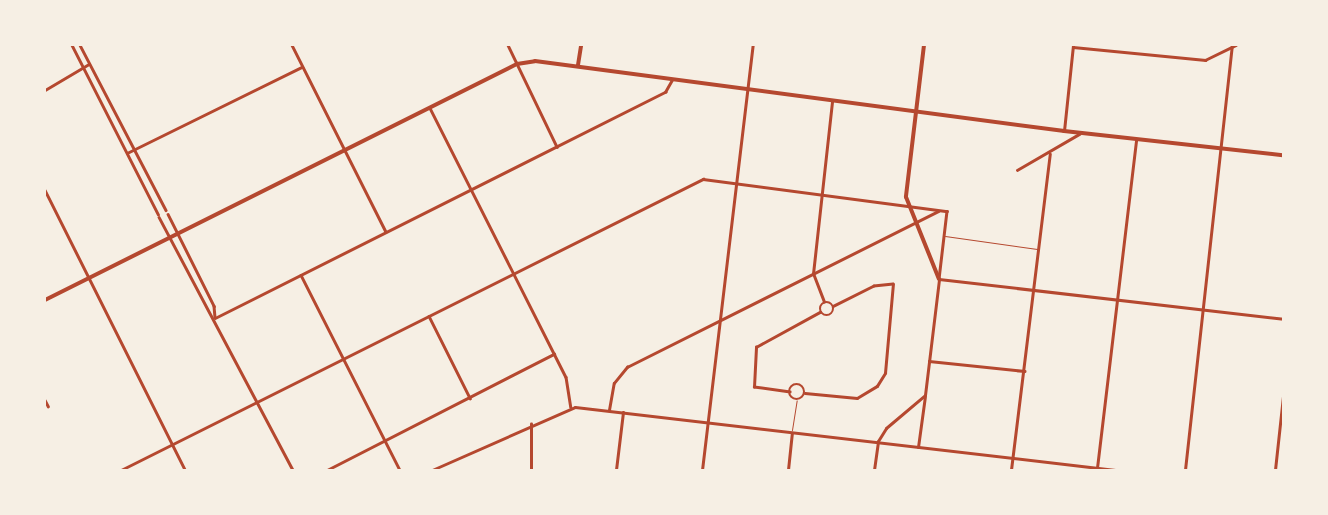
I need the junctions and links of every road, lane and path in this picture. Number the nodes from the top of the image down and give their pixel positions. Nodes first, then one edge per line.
1 (72, 45) edge
2 (80, 45) edge
3 (292, 45) edge
4 (508, 45) edge
5 (581, 45) edge
6 (753, 45) edge
7 (924, 45) edge
8 (1073, 46) edge
9 (1234, 46) edge
10 (89, 64) junction
11 (516, 64) junction
12 (578, 65) junction
13 (302, 67) junction
14 (85, 71) junction
15 (672, 80) junction
16 (45, 90) edge
17 (748, 90) junction
18 (832, 101) junction
19 (430, 107) junction
20 (916, 112) junction
21 (1064, 131) junction
22 (1080, 133) junction
23 (1136, 139) junction
24 (557, 147) junction
25 (1223, 148) junction
26 (344, 149) junction
27 (136, 150) junction
28 (128, 153) junction
29 (1050, 154) junction
30 (1283, 155) edge
31 (1017, 170) dead end
32 (736, 183) junction
33 (45, 190) edge
34 (471, 190) junction
35 (821, 194) junction
36 (46, 195) edge
37 (907, 205) junction
38 (166, 210) dead end
39 (939, 210) junction
40 (168, 214) dead end
41 (914, 223) junction
42 (386, 232) junction
43 (178, 233) junction
44 (944, 236) junction
45 (169, 238) junction
46 (1039, 250) junction
47 (513, 273) junction
48 (301, 274) junction
49 (813, 274) junction
50 (89, 278) junction
51 (939, 279) junction
52 (1033, 290) junction
53 (45, 300) edge
54 (1117, 300) junction
55 (824, 302) junction
56 (834, 306) junction
57 (1204, 310) junction
58 (820, 312) junction
59 (429, 316) junction
60 (215, 318) junction
61 (1283, 319) edge
62 (720, 321) junction
63 (554, 354) junction
64 (344, 359) junction
65 (929, 361) junction
66 (1024, 371) junction
67 (790, 392) junction
68 (805, 393) junction
69 (925, 395) junction
70 (1283, 396) edge
71 (470, 398) junction
72 (45, 400) edge
73 (796, 400) junction
74 (257, 401) junction
75 (48, 406) dead end
76 (571, 407) junction
77 (608, 410) junction
78 (623, 412) junction
79 (708, 422) junction
80 (532, 424) junction
81 (792, 431) junction
82 (878, 441) junction
83 (384, 442) junction
84 (172, 444) junction
85 (918, 447) junction
86 (1013, 458) junction
87 (1097, 468) junction
88 (121, 470) edge
89 (185, 470) edge
90 (293, 470) edge
91 (327, 470) edge
92 (400, 470) edge
93 (432, 470) edge
94 (531, 470) edge
95 (616, 470) edge
96 (702, 470) edge
97 (788, 470) edge
98 (874, 470) edge
99 (1011, 470) edge
100 (1116, 470) edge
101 (1185, 470) edge
102 (1274, 470) edge

1 - 14 street
2 - 10 street
3 - 13 street
4 - 11 street
5 - 12 main road
6 - 17 street
7 - 20 main road
8 - 9 street
8 - 21 street
9 - 25 street
10 - 14 street
10 - 27 street
11 - 12 main road
11 - 19 main road
11 - 24 street
12 - 15 main road
13 - 26 street
13 - 27 street
14 - 16 street
14 - 28 street
15 - 17 main road
15 - 24 street
17 - 18 main road
17 - 32 street
18 - 20 main road
18 - 35 street
19 - 26 main road
19 - 34 street
20 - 21 main road
20 - 37 main road
21 - 22 main road
22 - 23 main road
22 - 29 street
23 - 25 main road
23 - 54 street
24 - 34 street
25 - 30 main road
25 - 57 street
26 - 42 street
26 - 43 main road
27 - 28 street
27 - 38 street
28 - 45 street
29 - 31 street
29 - 46 street
32 - 35 street
32 - 47 street
32 - 62 street
33 - 36 street
34 - 42 street
34 - 47 street
35 - 37 street
35 - 49 street
36 - 50 street
37 - 39 street
37 - 41 main road
39 - 41 street
39 - 44 street
40 - 43 street
41 - 49 street
41 - 51 main road
42 - 48 street
43 - 45 main road
43 - 60 street
44 - 46 lane
44 - 51 street
45 - 50 main road
45 - 60 street
46 - 52 street
47 - 59 street
47 - 63 street
48 - 60 street
48 - 64 street
49 - 55 street
49 - 62 street
50 - 53 main road
50 - 84 street
51 - 52 street
51 - 65 street
52 - 54 street
52 - 66 street
54 - 57 street
54 - 87 street
55 - 56 street
55 - 58 street
56 - 58 street
56 - 68 street
57 - 61 street
57 - 101 street
58 - 67 street
59 - 64 street
59 - 71 street
60 - 74 street
62 - 77 street
62 - 79 street
63 - 71 street
63 - 76 street
64 - 74 street
64 - 83 street
65 - 66 street
65 - 69 street
66 - 86 street
67 - 68 street
67 - 73 street
68 - 73 street
69 - 82 street
69 - 85 street
70 - 102 street
71 - 83 street
72 - 75 street
73 - 81 lane
74 - 84 street
74 - 90 street
76 - 77 street
76 - 80 street
77 - 78 street
78 - 79 street
78 - 95 street
79 - 81 street
79 - 96 street
80 - 93 street
80 - 94 street
81 - 82 street
81 - 97 street
82 - 85 street
82 - 98 street
83 - 91 street
83 - 92 street
84 - 88 street
84 - 89 street
85 - 86 street
86 - 87 street
86 - 99 street
87 - 100 street

